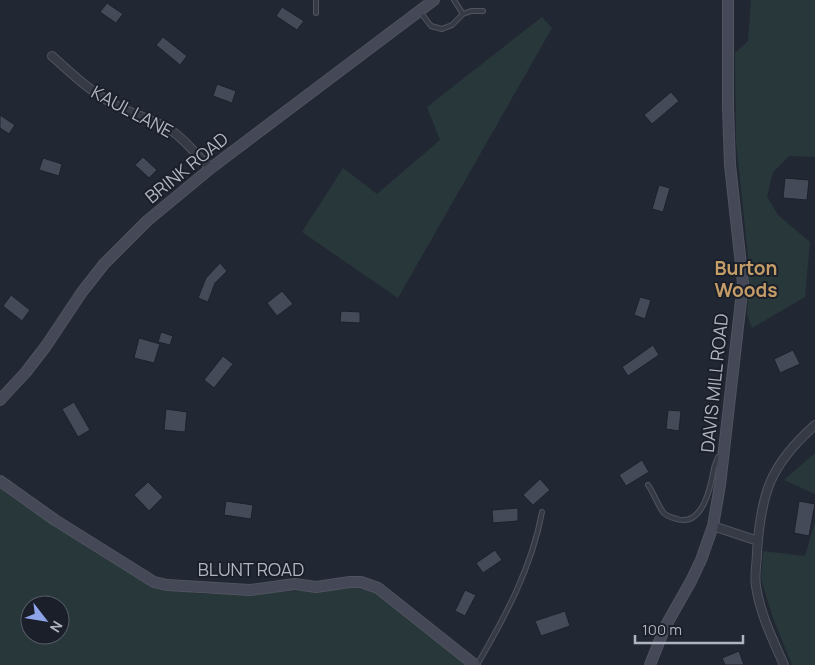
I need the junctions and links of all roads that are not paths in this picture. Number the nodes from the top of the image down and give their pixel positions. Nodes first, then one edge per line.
1 (316, 0) edge
2 (434, 0) edge
3 (454, 0) edge
4 (728, 0) edge
5 (420, 11) junction
6 (483, 11) dead end
7 (316, 13) dead end
8 (463, 14) junction
9 (52, 56) dead end
10 (211, 168) junction
11 (0, 400) edge
12 (815, 425) edge
13 (723, 457) junction
14 (0, 481) edge
15 (648, 485) dead end
16 (542, 512) dead end
17 (714, 526) junction
18 (758, 541) junction
19 (476, 665) edge
20 (650, 665) edge
21 (784, 665) edge

1 - 7 lane
2 - 5 street, BRINK ROAD
3 - 8 lane
4 - 13 street, DAVIS MILL ROAD
5 - 8 lane
5 - 10 street, BRINK ROAD
6 - 8 lane
9 - 10 street, KAUL LANE
10 - 11 street, BRINK ROAD
12 - 18 street
13 - 15 lane
13 - 17 street, DAVIS MILL ROAD
14 - 19 street, BLUNT ROAD
16 - 19 lane
17 - 18 street
17 - 20 street, DAVIS MILL ROAD
18 - 21 street

